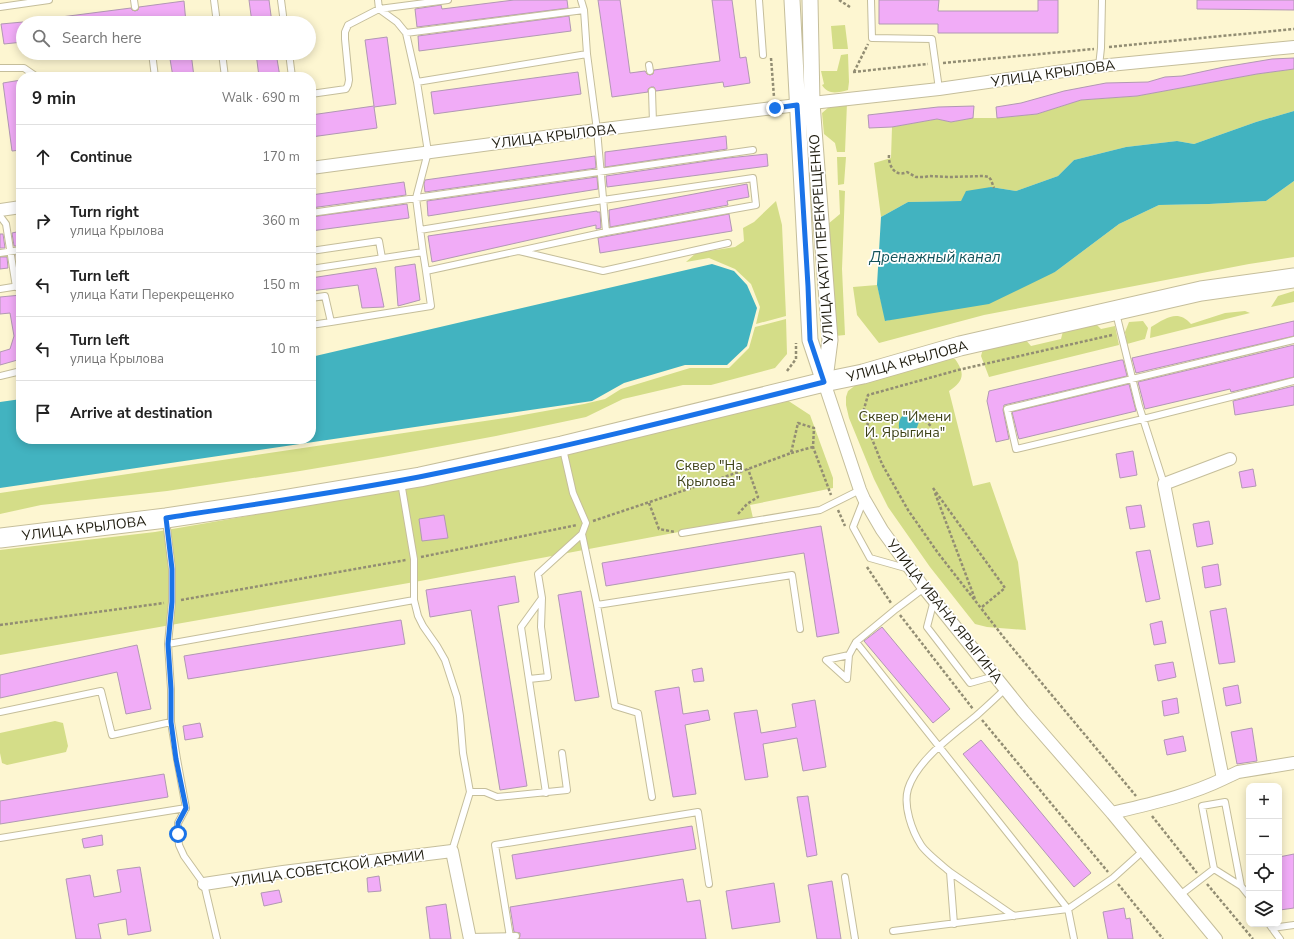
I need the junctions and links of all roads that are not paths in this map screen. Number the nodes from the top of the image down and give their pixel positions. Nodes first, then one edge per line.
1 (49, 0) edge
2 (134, 0) edge
3 (214, 0) edge
4 (281, 0) edge
5 (378, 0) edge
6 (448, 0) edge
7 (581, 0) edge
8 (759, 0) edge
9 (792, 0) edge
10 (810, 0) edge
11 (872, 0) edge
12 (1102, 0) edge
13 (0, 7) edge
14 (135, 7) dead end
15 (379, 9) junction
16 (584, 10) junction
17 (217, 16) edge
18 (283, 16) edge
19 (406, 33) junction
20 (1294, 47) edge
21 (588, 54) junction
22 (762, 55) dead end
23 (153, 60) edge
24 (223, 60) edge
25 (290, 60) edge
26 (1099, 66) junction
27 (0, 68) edge
28 (30, 72) edge
29 (154, 72) edge
30 (225, 72) edge
31 (291, 72) edge
32 (418, 82) junction
33 (939, 89) junction
34 (652, 92) dead end
35 (316, 93) edge
36 (812, 103) junction
37 (797, 105) junction
38 (653, 123) junction
39 (597, 130) junction
40 (753, 150) dead end
41 (428, 152) junction
42 (316, 167) edge
43 (600, 172) junction
44 (416, 198) junction
45 (603, 200) junction
46 (16, 208) edge
47 (0, 210) edge
48 (316, 212) edge
49 (0, 216) edge
50 (420, 230) junction
51 (606, 232) junction
52 (728, 244) dead end
53 (16, 250) edge
54 (316, 250) edge
55 (10, 251) junction
56 (517, 251) junction
57 (423, 252) junction
58 (0, 253) edge
59 (382, 258) junction
60 (316, 268) edge
61 (426, 272) junction
62 (16, 275) edge
63 (1294, 278) edge
64 (16, 287) edge
65 (0, 289) edge
66 (316, 297) edge
67 (1115, 310) junction
68 (331, 322) junction
69 (316, 324) edge
70 (1294, 340) edge
71 (16, 372) edge
72 (0, 376) edge
73 (1132, 378) junction
74 (1294, 381) edge
75 (824, 382) junction
76 (1143, 419) junction
77 (562, 446) junction
78 (1230, 459) dead end
79 (401, 480) junction
80 (1164, 484) junction
81 (862, 494) junction
82 (166, 518) junction
83 (681, 532) road end
84 (582, 534) junction
85 (0, 538) edge
86 (911, 569) junction
87 (924, 588) junction
88 (542, 598) junction
89 (414, 600) junction
90 (934, 600) junction
91 (598, 604) junction
92 (800, 628) dead end
93 (856, 642) junction
94 (168, 644) junction
95 (849, 655) junction
96 (995, 676) junction
97 (529, 680) junction
98 (1005, 689) junction
99 (0, 712) edge
100 (171, 722) junction
101 (939, 746) junction
102 (562, 753) dead end
103 (1294, 763) edge
104 (1222, 779) junction
105 (470, 792) junction
106 (546, 793) junction
107 (652, 797) dead end
108 (186, 808) junction
109 (1112, 813) junction
110 (0, 838) edge
111 (452, 851) junction
112 (1143, 851) junction
113 (1214, 869) junction
114 (950, 872) junction
115 (845, 877) dead end
116 (204, 884) junction
117 (709, 884) dead end
118 (1242, 886) junction
119 (1246, 892) edge
120 (1180, 895) junction
121 (1068, 909) junction
122 (1014, 916) junction
123 (954, 924) junction
124 (1294, 925) edge
125 (1282, 926) edge
126 (1271, 927) edge
127 (893, 931) dead end
128 (469, 938) edge
129 (217, 939) edge
130 (855, 939) edge
131 (1074, 939) edge
132 (1216, 939) edge
133 (1280, 939) edge

1 - 13 lane
2 - 14 lane
3 - 17 lane
4 - 18 lane
5 - 15 lane
6 - 15 lane
7 - 16 lane
8 - 22 lane
9 - 37 street, УЛИЦА КАТИ ПЕРЕКРЕЩЕНКО
10 - 36 street, УЛИЦА КАТИ ПЕРЕКРЕЩЕНКО
11 - 33 lane
12 - 26 lane
15 - 19 lane
15 - 35 lane
16 - 19 lane
16 - 21 lane
19 - 32 lane
20 - 26 street, УЛИЦА КРЫЛОВА
21 - 32 lane
21 - 39 lane
23 - 29 lane
24 - 30 lane
25 - 31 lane
26 - 33 street, УЛИЦА КРЫЛОВА
27 - 28 lane
32 - 41 lane
33 - 36 street, УЛИЦА КРЫЛОВА
34 - 38 lane
36 - 75 street, УЛИЦА КАТИ ПЕРЕКРЕЩЕНКО
37 - 38 street, УЛИЦА КРЫЛОВА
37 - 75 street, УЛИЦА КАТИ ПЕРЕКРЕЩЕНКО
38 - 39 street, УЛИЦА КРЫЛОВА
39 - 41 street, УЛИЦА КРЫЛОВА
39 - 43 lane
40 - 43 lane
41 - 42 street, УЛИЦА КРЫЛОВА
41 - 44 lane
43 - 44 lane
43 - 45 lane
44 - 48 lane
44 - 50 lane
45 - 50 lane
45 - 51 lane
45 - 51 lane
46 - 47 street
49 - 55 lane
50 - 57 lane
51 - 56 lane
52 - 56 lane
53 - 55 lane
54 - 59 lane
55 - 58 lane
55 - 62 lane
56 - 61 lane
57 - 59 lane
57 - 61 lane
59 - 60 lane
61 - 68 lane
63 - 67 main road, УЛИЦА КРЫЛОВА
64 - 65 lane
66 - 68 lane
67 - 73 lane
67 - 75 main road, УЛИЦА КРЫЛОВА
68 - 69 lane
70 - 73 lane
71 - 72 lane
73 - 76 lane
73 - 76 lane
74 - 76 lane
75 - 77 main road, УЛИЦА КРЫЛОВА
75 - 81 street, УЛИЦА ИВАНА ЯРЫГИНА
76 - 80 lane
77 - 79 main road, УЛИЦА КРЫЛОВА
77 - 84 lane
78 - 80 street
79 - 82 main road, УЛИЦА КРЫЛОВА
79 - 89 lane
80 - 104 street
81 - 83 lane
81 - 86 street, УЛИЦА ИВАНА ЯРЫГИНА
81 - 86 lane
82 - 85 main road, УЛИЦА КРЫЛОВА
82 - 94 lane
84 - 88 lane
84 - 91 lane
86 - 87 street, УЛИЦА ИВАНА ЯРЫГИНА
87 - 90 street, УЛИЦА ИВАНА ЯРЫГИНА
87 - 93 lane
88 - 97 lane
88 - 97 lane
89 - 94 lane
89 - 105 lane
90 - 96 street, УЛИЦА ИВАНА ЯРЫГИНА
90 - 96 lane
91 - 92 lane
91 - 107 lane
93 - 95 lane
93 - 101 lane
94 - 100 lane
95 - 95 lane
96 - 98 street, УЛИЦА ИВАНА ЯРЫГИНА
97 - 106 lane
98 - 101 lane
98 - 109 street, УЛИЦА ИВАНА ЯРЫГИНА
99 - 100 lane
100 - 108 lane
101 - 114 lane
101 - 121 lane
102 - 106 lane
103 - 104 street
104 - 109 street
105 - 106 lane
105 - 111 lane
108 - 110 lane
108 - 116 lane
109 - 112 street, УЛИЦА ИВАНА ЯРЫГИНА
111 - 116 street, УЛИЦА СОВЕТСКОЙ АРМИИ
111 - 128 street
112 - 120 street, УЛИЦА ИВАНА ЯРЫГИНА
112 - 121 lane
113 - 118 lane
113 - 118 lane
113 - 120 lane
114 - 122 lane
114 - 123 lane
115 - 130 lane
116 - 129 lane
117 - 128 lane
118 - 119 lane
120 - 132 street, УЛИЦА ИВАНА ЯРЫГИНА
121 - 122 lane
121 - 131 lane
122 - 123 lane
123 - 127 lane
124 - 125 lane
126 - 133 lane

